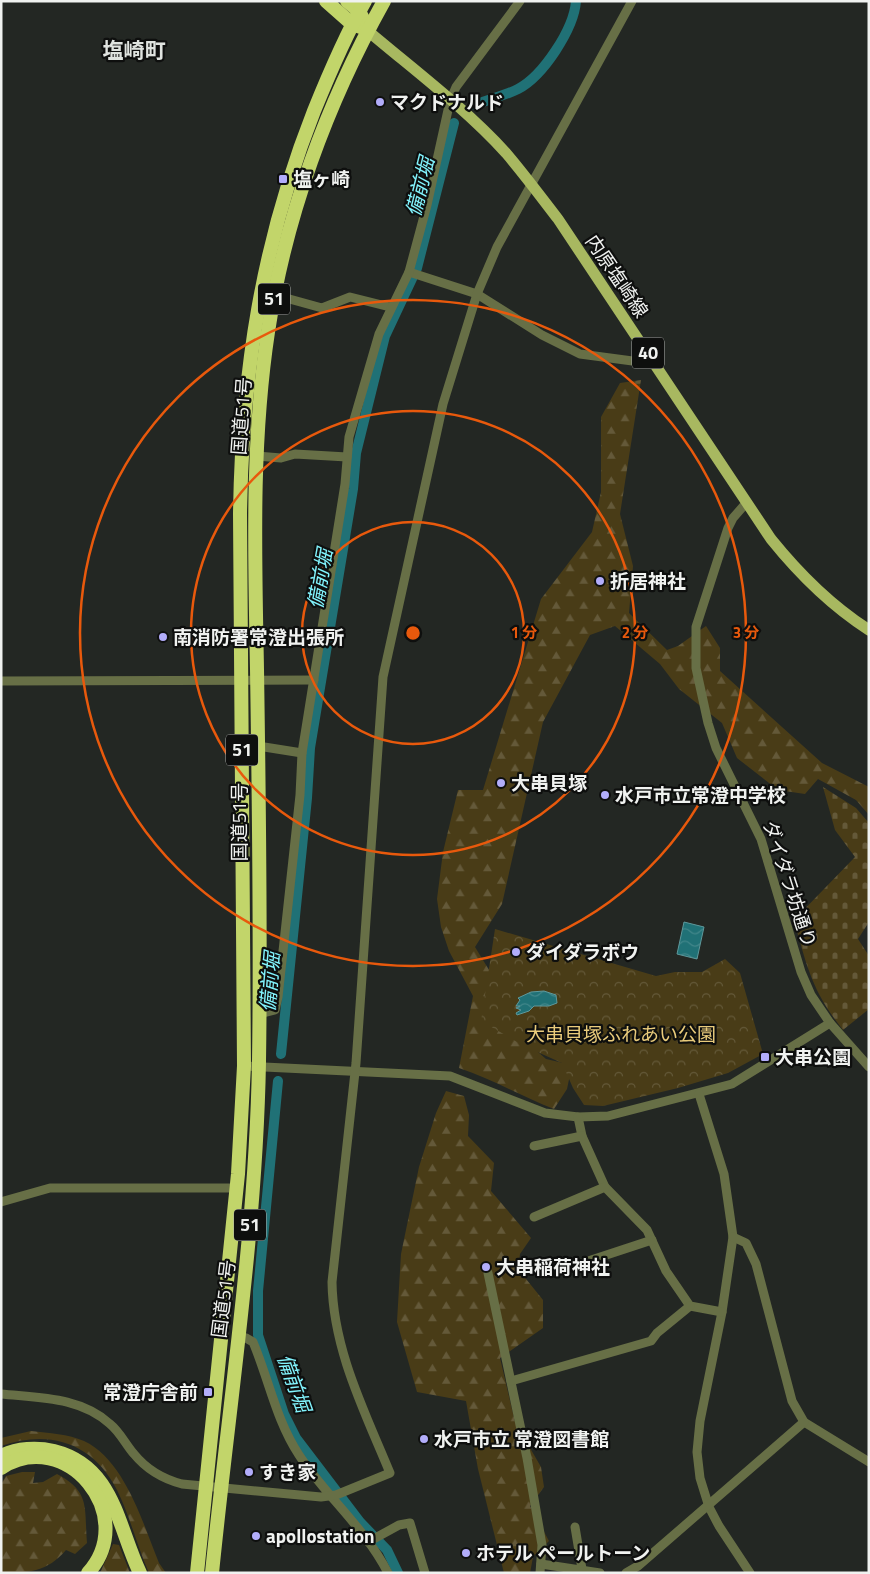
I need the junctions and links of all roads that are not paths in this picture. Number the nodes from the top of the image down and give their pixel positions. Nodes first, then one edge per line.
1 (326, 1) edge
2 (347, 1) edge
3 (384, 1) edge
4 (520, 1) edge
5 (632, 1) edge
6 (362, 6) edge
7 (352, 24) junction
8 (368, 31) junction
9 (450, 101) junction
10 (532, 185) junction
11 (413, 273) junction
12 (477, 294) junction
13 (274, 295) junction
14 (390, 306) junction
15 (655, 364) junction
16 (257, 456) junction
17 (347, 457) junction
18 (747, 502) junction
19 (869, 630) edge
20 (257, 679) junction
21 (242, 680) junction
22 (314, 680) junction
23 (1, 681) edge
24 (258, 746) junction
25 (302, 753) junction
26 (259, 1014) junction
27 (830, 1023) junction
28 (244, 1066) junction
29 (259, 1067) junction
30 (869, 1067) edge
31 (356, 1071) junction
32 (699, 1094) junction
33 (578, 1118) junction
34 (582, 1136) junction
35 (534, 1146) dead end
36 (605, 1187) junction
37 (237, 1188) junction
38 (1, 1202) edge
39 (534, 1217) dead end
40 (733, 1237) junction
41 (652, 1240) junction
42 (576, 1265) dead end
43 (488, 1273) dead end
44 (690, 1306) junction
45 (722, 1312) junction
46 (237, 1336) junction
47 (510, 1381) junction
48 (1, 1394) edge
49 (804, 1422) junction
50 (1, 1456) edge
51 (869, 1462) edge
52 (1, 1468) edge
53 (206, 1488) junction
54 (221, 1489) junction
55 (333, 1496) junction
56 (709, 1507) junction
57 (576, 1527) dead end
58 (375, 1538) junction
59 (541, 1569) edge
60 (582, 1569) junction
61 (88, 1573) edge
62 (140, 1573) edge
63 (196, 1573) edge
64 (212, 1573) edge
65 (388, 1573) edge
66 (425, 1573) edge
67 (600, 1573) edge
68 (626, 1573) edge
69 (750, 1573) edge

1 - 7 highway
2 - 6 highway
3 - 8 highway, 国道51号 / 51
4 - 9 street
5 - 10 street
6 - 7 highway, 国道51号 / 51
6 - 8 highway
7 - 8 highway
7 - 21 highway, 国道51号 / 51
8 - 9 main road, 内原塩崎線 / 40
8 - 13 highway, 国道51号 / 51
9 - 10 main road, 内原塩崎線 / 40
9 - 11 street
10 - 12 street
10 - 15 main road, 内原塩崎線 / 40
11 - 12 street
11 - 14 street
12 - 15 street
12 - 31 street
13 - 14 street
13 - 16 highway, 国道51号 / 51
14 - 17 street
15 - 18 main road, 内原塩崎線 / 40
16 - 17 street
16 - 20 highway, 国道51号 / 51
17 - 22 street
18 - 19 main road, 内原塩崎線 / 40
18 - 27 street, ダイダラ坊通り
20 - 21 street
20 - 22 street
20 - 24 highway, 国道51号 / 51
21 - 23 street
21 - 28 highway, 国道51号 / 51
22 - 25 street
24 - 25 street
24 - 26 highway, 国道51号 / 51
25 - 26 street
26 - 29 highway, 国道51号 / 51
27 - 30 street, ダイダラ坊通り
27 - 32 street
28 - 29 street
28 - 37 highway, 国道51号 / 51
29 - 31 street
29 - 46 highway, 国道51号 / 51
31 - 33 street
31 - 55 street
32 - 33 street
32 - 40 street
33 - 34 street
34 - 35 street
34 - 36 street
36 - 39 street
36 - 41 street
37 - 38 street
37 - 53 highway, 国道51号 / 51
40 - 45 street
40 - 49 street
41 - 42 street
41 - 44 street
43 - 47 street
44 - 45 street
44 - 47 street
45 - 56 street
46 - 54 highway, 国道51号 / 51
46 - 55 street
47 - 59 street
48 - 53 street
49 - 51 street
49 - 56 street
50 - 62 highway
52 - 61 highway
53 - 54 street
53 - 63 highway, 国道51号 / 51
54 - 55 street
54 - 64 highway, 国道51号 / 51
55 - 58 street
56 - 68 street
56 - 69 street
57 - 60 street
58 - 65 street
58 - 66 street
59 - 60 street
60 - 67 street

